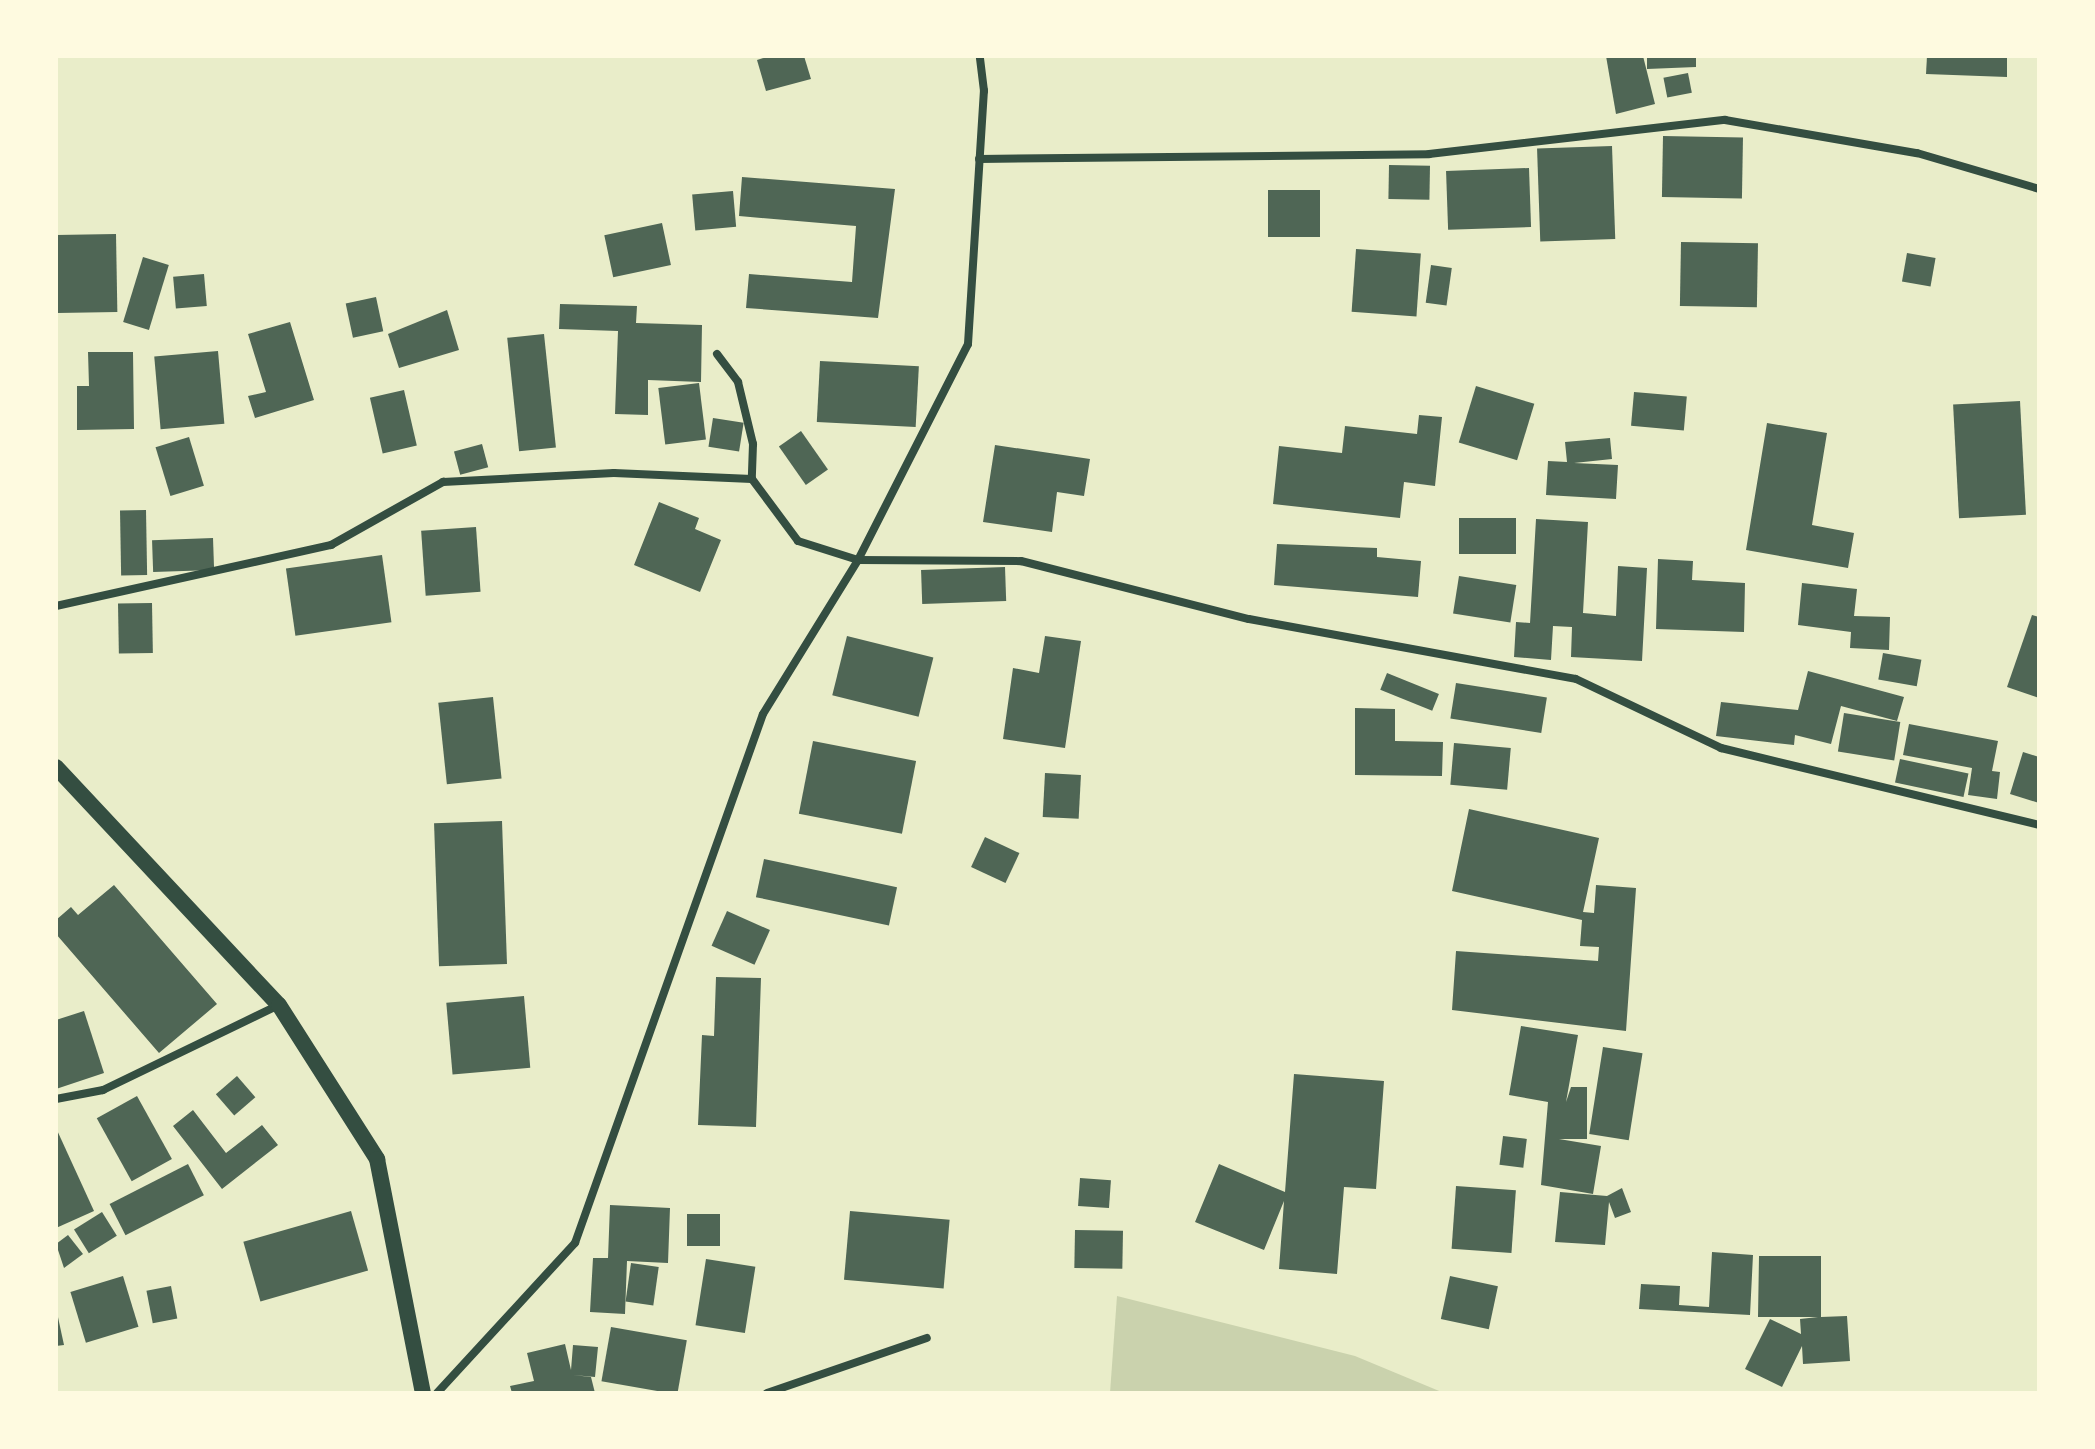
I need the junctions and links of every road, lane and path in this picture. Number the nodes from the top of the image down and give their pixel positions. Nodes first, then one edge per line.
1 (980, 56) edge
2 (979, 159) junction
3 (2039, 189) edge
4 (717, 354) dead end
5 (752, 479) junction
6 (858, 560) junction
7 (56, 606) edge
8 (56, 767) edge
9 (2039, 825) edge
10 (279, 1005) junction
11 (56, 1099) edge
12 (927, 1338) dead end
13 (423, 1393) edge
14 (437, 1393) edge
15 (767, 1393) edge

1 - 2 street
2 - 3 street
2 - 6 street
4 - 5 street
5 - 6 street
5 - 7 street
6 - 9 street
6 - 14 street
8 - 10 main road
10 - 11 street
10 - 13 main road
12 - 15 street

